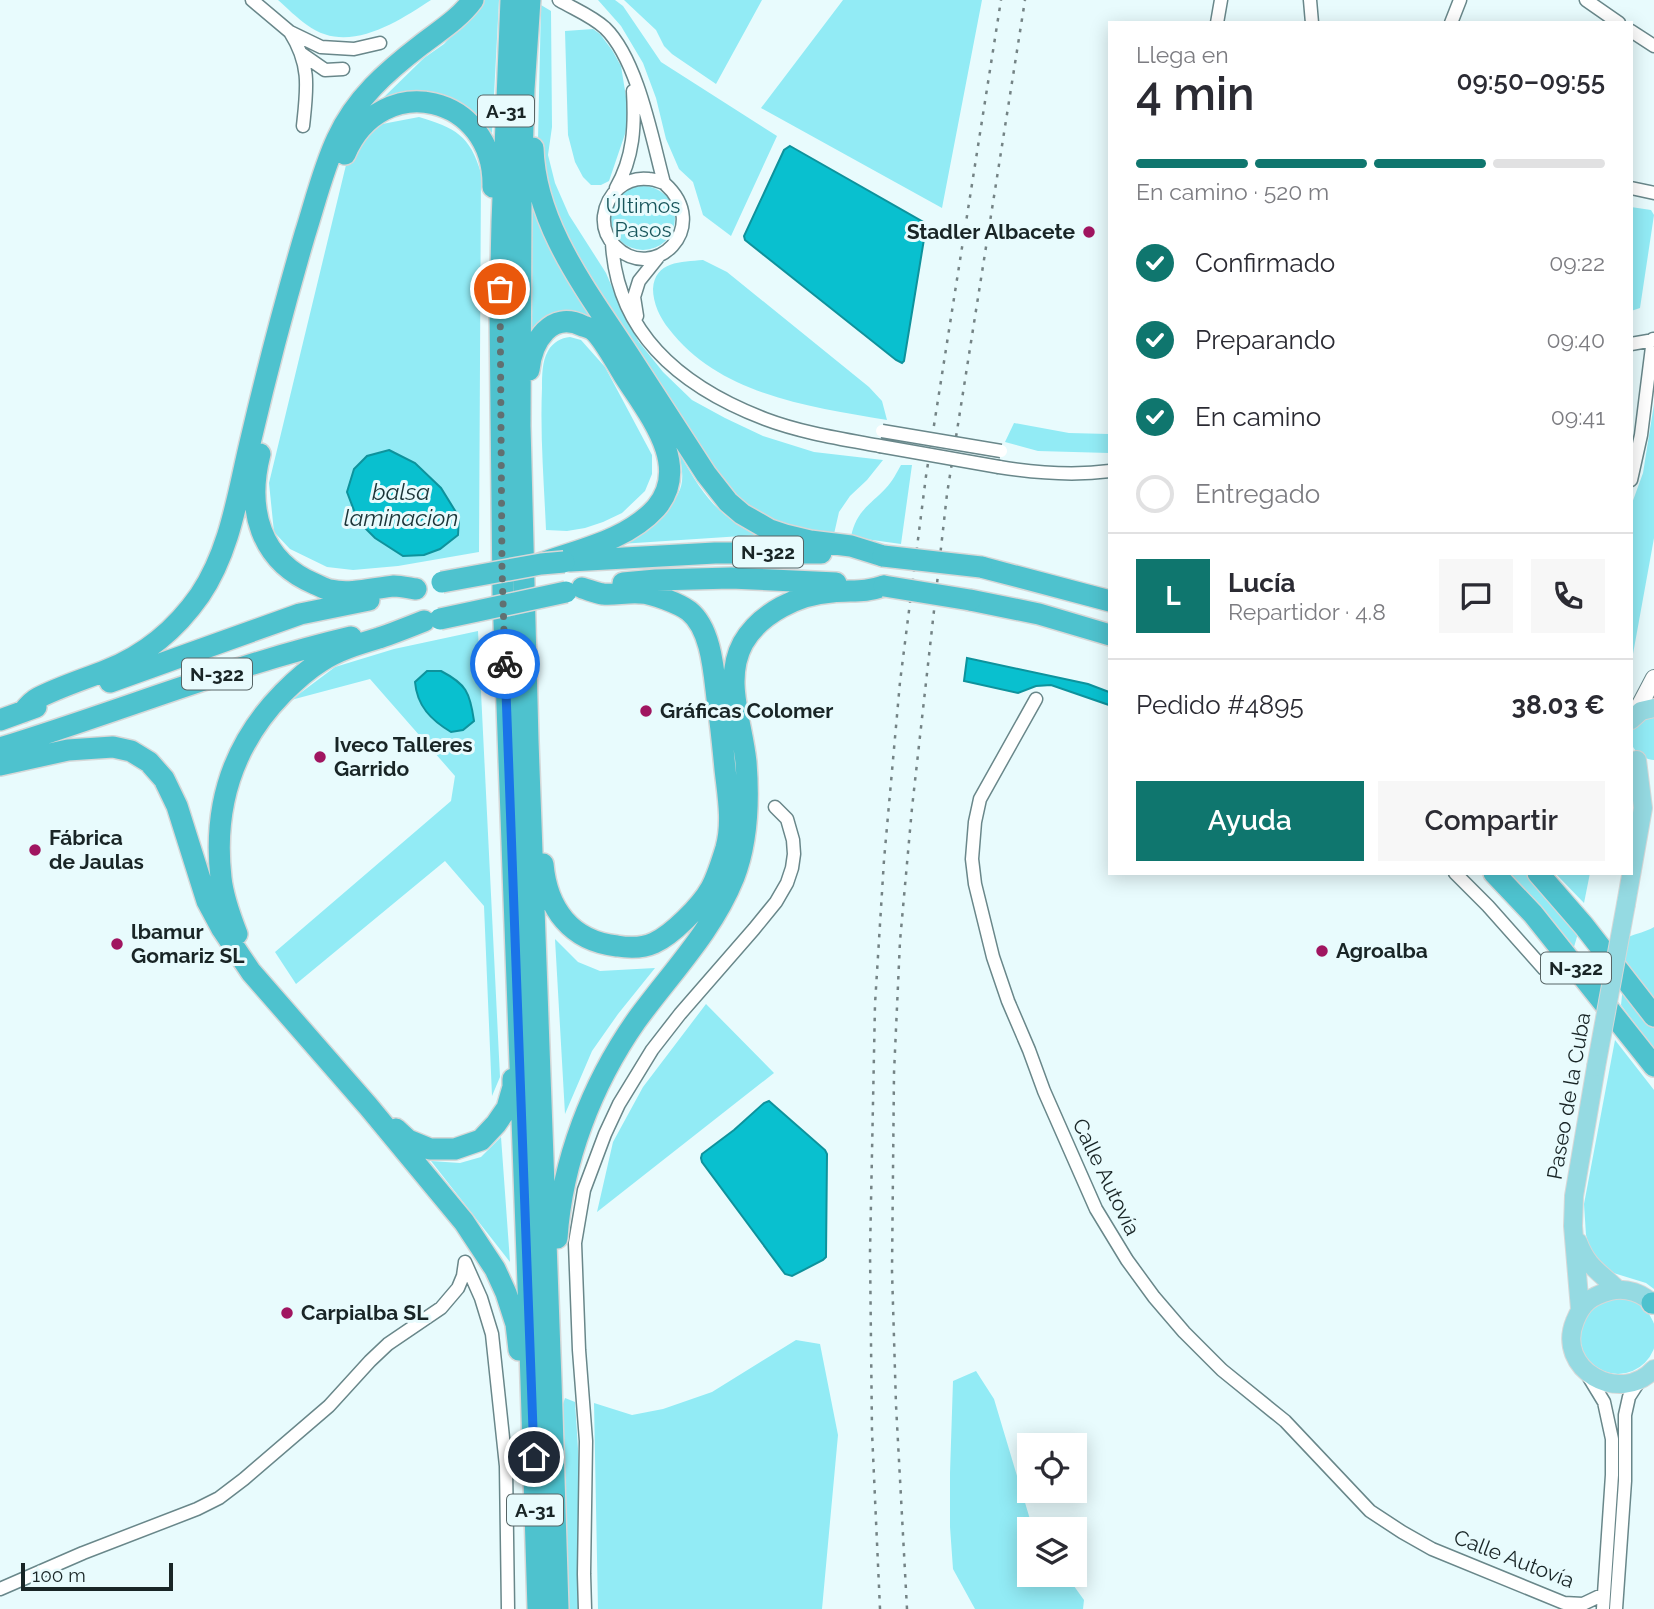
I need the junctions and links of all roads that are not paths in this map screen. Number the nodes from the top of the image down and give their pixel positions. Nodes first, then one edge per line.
1 (252, 0) edge
2 (472, 0) edge
3 (511, 0) edge
4 (530, 0) edge
5 (559, 0) edge
6 (1221, 0) edge
7 (1310, 0) edge
8 (1460, 0) edge
9 (1586, 0) edge
10 (1217, 21) edge
11 (1312, 21) edge
12 (1452, 21) edge
13 (1616, 21) edge
14 (290, 32) junction
15 (1633, 32) edge
16 (380, 43) dead end
17 (1654, 46) edge
18 (321, 47) junction
19 (302, 54) junction
20 (633, 76) junction
21 (524, 89) junction
22 (303, 126) dead end
23 (664, 183) junction
24 (1633, 188) edge
25 (615, 190) junction
26 (1654, 193) edge
27 (502, 222) junction
28 (612, 243) junction
29 (659, 256) junction
30 (637, 324) junction
31 (1653, 340) edge
32 (1633, 344) edge
33 (520, 426) junction
34 (882, 431) dead end
35 (1635, 448) edge
36 (1001, 452) dead end
37 (1108, 471) edge
38 (883, 556) junction
39 (541, 564) junction
40 (884, 586) junction
41 (416, 589) junction
42 (574, 590) junction
43 (1108, 600) edge
44 (432, 620) junction
45 (1108, 634) edge
46 (1654, 678) edge
47 (1036, 699) dead end
48 (1654, 708) edge
49 (23, 712) junction
50 (1633, 718) edge
51 (0, 720) edge
52 (0, 748) edge
53 (1641, 760) edge
54 (0, 765) edge
55 (530, 776) junction
56 (1654, 786) edge
57 (738, 807) junction
58 (775, 807) dead end
59 (1643, 808) junction
60 (734, 847) junction
61 (1633, 864) edge
62 (1457, 875) edge
63 (1496, 875) edge
64 (1540, 875) edge
65 (1631, 875) edge
66 (1544, 969) dead end
67 (251, 972) junction
68 (1654, 1016) edge
69 (519, 1025) junction
70 (1654, 1066) edge
71 (369, 1106) junction
72 (1573, 1226) junction
73 (1617, 1289) junction
74 (548, 1298) junction
75 (1653, 1304) edge
76 (1580, 1309) junction
77 (1583, 1368) junction
78 (1647, 1374) edge
79 (533, 1410) junction
80 (0, 1589) edge
81 (1604, 1594) junction
82 (508, 1609) edge
83 (538, 1609) edge
84 (558, 1609) edge
85 (585, 1609) edge
86 (1603, 1609) edge
87 (1616, 1609) edge

1 - 14 street
2 - 49 highway
3 - 27 highway, A-31
4 - 21 highway, A-31
5 - 20 street
6 - 10 street
7 - 11 street
8 - 12 street
9 - 13 street
14 - 18 street
14 - 19 street
15 - 17 street
16 - 18 street
18 - 19 street
19 - 22 street
20 - 23 street
20 - 25 street
21 - 33 highway, A-31
21 - 38 highway
23 - 25 street
23 - 29 street
24 - 26 street
25 - 28 street
27 - 41 highway
27 - 69 highway, A-31
28 - 29 street
28 - 30 street
29 - 30 street
30 - 37 street, bridge
31 - 32 street
31 - 35 street
33 - 39 highway
33 - 55 highway, A-31
34 - 36 street, bridge
38 - 39 highway, N-322, bridge
38 - 43 highway, N-322, bridge
39 - 41 highway, N-322, bridge
40 - 42 highway, N-322
40 - 45 highway, N-322, bridge
40 - 57 highway
41 - 49 highway, N-322
42 - 44 highway, N-322, bridge
42 - 57 highway
44 - 52 highway, N-322
44 - 67 highway
46 - 50 main road
47 - 81 street, Calle Autovía
48 - 50 main road
49 - 51 highway, N-322
53 - 59 main road, Paseo de la Cuba
54 - 67 highway
55 - 60 highway
55 - 74 highway, A-31
56 - 59 main road, Paseo de la Cuba
57 - 60 highway
58 - 85 street
59 - 61 main road, Paseo de la Cuba, bridge
60 - 74 highway
62 - 66 street
63 - 70 highway, N-322
64 - 68 highway, N-322
65 - 72 main road, Paseo de la Cuba, bridge
67 - 71 highway
69 - 71 highway
69 - 79 highway, A-31
71 - 79 highway
72 - 73 main road, Paseo de la Cuba
72 - 76 main road, Paseo de la Cuba
73 - 75 main road
73 - 76 main road
74 - 84 highway, A-31
76 - 77 main road, Paseo de la Cuba
77 - 78 main road
77 - 81 street, Calle Autovía
78 - 87 street
79 - 83 highway, A-31
80 - 82 street
81 - 86 street, Calle Autovía

